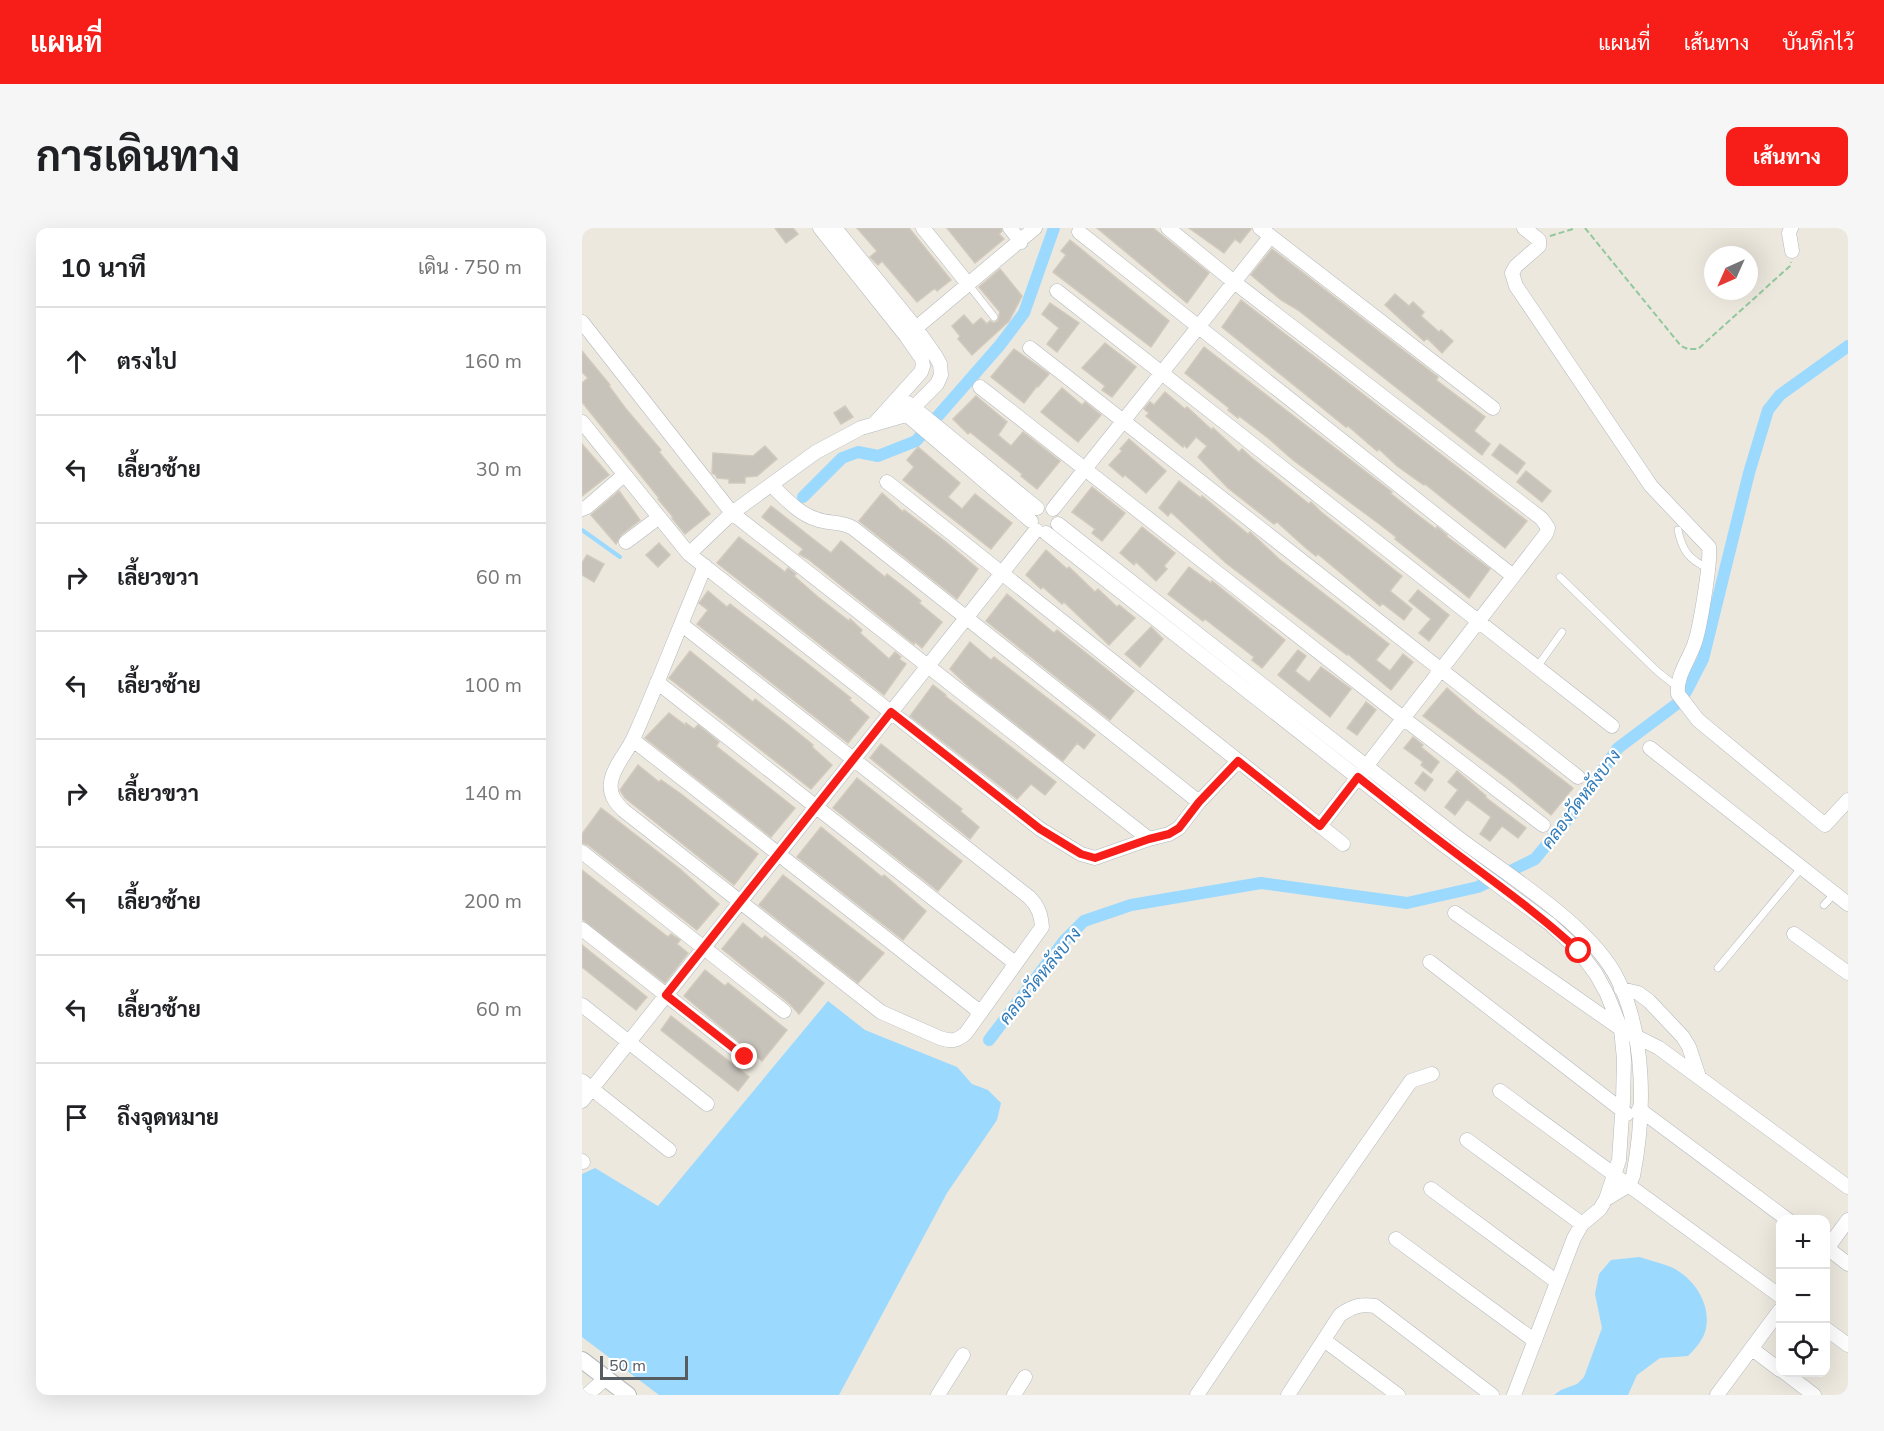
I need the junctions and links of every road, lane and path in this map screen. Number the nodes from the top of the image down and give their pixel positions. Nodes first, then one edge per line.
1 (820, 228) edge
2 (923, 228) edge
3 (1010, 228) edge
4 (1035, 228) edge
5 (1168, 228) edge
6 (1524, 228) edge
7 (1576, 228) edge
8 (1585, 228) edge
9 (1791, 228) edge
10 (1079, 232) dead end
11 (1265, 232) edge
12 (835, 234) edge
13 (1539, 240) junction
14 (1021, 242) junction
15 (1792, 251) joint
16 (1234, 282) junction
17 (968, 284) junction
18 (1058, 291) dead end
19 (994, 316) dead end
20 (582, 322) edge
21 (1199, 327) junction
22 (911, 332) junction
23 (1030, 348) dead end
24 (1162, 373) junction
25 (980, 387) dead end
26 (896, 399) junction
27 (1493, 408) dead end
28 (909, 411) junction
29 (1124, 421) junction
30 (582, 422) edge
31 (875, 423) junction
32 (1085, 469) junction
33 (624, 475) junction
34 (887, 482) dead end
35 (771, 485) junction
36 (582, 509) edge
37 (1053, 509) junction
38 (732, 513) junction
39 (658, 518) junction
40 (1037, 523) junction
41 (1058, 524) junction
42 (1678, 530) dead end
43 (626, 542) dead end
44 (689, 554) junction
45 (705, 566) junction
46 (1707, 568) junction
47 (1003, 572) junction
48 (1514, 576) junction
49 (1560, 577) dead end
50 (966, 618) junction
51 (1478, 621) junction
52 (681, 624) junction
53 (1562, 632) dead end
54 (1210, 643) junction
55 (1202, 656) junction
56 (928, 666) junction
57 (1537, 667) junction
58 (1441, 669) junction
59 (657, 682) junction
60 (1678, 691) junction
61 (891, 712) junction
62 (1403, 718) junction
63 (1612, 726) dead end
64 (633, 740) junction
65 (1650, 748) dead end
66 (854, 759) junction
67 (1238, 761) junction
68 (1362, 771) junction
69 (1578, 777) dead end
70 (1848, 800) edge
71 (1199, 802) junction
72 (816, 807) junction
73 (1543, 825) dead end
74 (1320, 826) junction
75 (1149, 839) junction
76 (1343, 844) dead end
77 (582, 852) edge
78 (778, 854) junction
79 (1803, 866) junction
80 (1835, 893) junction
81 (741, 902) junction
82 (1848, 904) edge
83 (1824, 905) dead end
84 (1455, 913) dead end
85 (1555, 918) junction
86 (582, 930) edge
87 (1794, 934) dead end
88 (704, 948) junction
89 (1430, 962) dead end
90 (1015, 963) junction
91 (1718, 968) dead end
92 (1848, 973) edge
93 (1621, 989) junction
94 (666, 995) junction
95 (582, 1005) edge
96 (784, 1011) dead end
97 (980, 1012) junction
98 (1621, 1029) junction
99 (1637, 1037) junction
100 (629, 1042) junction
101 (745, 1057) dead end
102 (1432, 1074) dead end
103 (1699, 1077) junction
104 (587, 1085) edge
105 (1500, 1091) dead end
106 (582, 1101) edge
107 (707, 1104) dead end
108 (1622, 1111) junction
109 (1639, 1116) junction
110 (1467, 1140) dead end
111 (669, 1150) dead end
112 (1615, 1175) junction
113 (1629, 1185) junction
114 (1848, 1187) edge
115 (1431, 1189) dead end
116 (1606, 1199) junction
117 (1781, 1215) edge
118 (1848, 1221) edge
119 (1582, 1224) junction
120 (1396, 1239) dead end
121 (1830, 1243) edge
122 (1830, 1251) edge
123 (1848, 1264) edge
124 (1557, 1282) junction
125 (1776, 1293) edge
126 (1776, 1316) edge
127 (1830, 1332) edge
128 (1324, 1340) junction
129 (1534, 1341) junction
130 (1848, 1345) edge
131 (1752, 1349) junction
132 (963, 1355) dead end
133 (582, 1360) edge
134 (1776, 1367) edge
135 (1025, 1377) dead end
136 (1790, 1377) edge
137 (606, 1378) junction
138 (1290, 1394) edge
139 (587, 1395) edge
140 (628, 1395) edge
141 (938, 1395) edge
142 (1014, 1395) edge
143 (1197, 1395) edge
144 (1398, 1395) edge
145 (1492, 1395) edge
146 (1514, 1395) edge
147 (1717, 1395) edge
148 (1814, 1395) edge

1 - 12 street
2 - 17 street
3 - 14 street
4 - 14 street
5 - 16 street
6 - 13 street
7 - 13 path
8 - 15 path
9 - 15 street
10 - 21 street
11 - 16 street
11 - 27 street
12 - 22 street
13 - 46 street
14 - 17 street
16 - 21 street
16 - 48 street
17 - 19 lane
17 - 22 street
18 - 24 street
20 - 38 street
21 - 24 street
21 - 48 street
22 - 26 street
22 - 28 street
23 - 29 street
24 - 29 street
24 - 51 street
25 - 32 street
26 - 28 street
26 - 31 street
28 - 31 street
28 - 40 street
29 - 32 street
29 - 58 street
30 - 33 street
31 - 35 street
32 - 37 street
32 - 62 street
33 - 36 street
33 - 39 street
34 - 47 street
35 - 38 street
35 - 50 street
37 - 40 street
37 - 41 street
38 - 44 street
38 - 56 street
39 - 43 street
39 - 44 street
40 - 41 street
40 - 47 street
40 - 55 street
41 - 54 street
42 - 46 lane
44 - 45 street
45 - 52 street
45 - 61 street
46 - 60 street
47 - 50 street
47 - 67 street
48 - 51 street
49 - 60 lane
50 - 56 street
50 - 71 street
51 - 57 street
51 - 58 street
52 - 59 street
52 - 66 street
53 - 57 lane
54 - 55 street
54 - 68 street
55 - 68 street
56 - 61 street
56 - 75 street
57 - 63 street
58 - 62 street
58 - 69 street
59 - 64 street
59 - 72 street
60 - 70 street
61 - 66 street
61 - 75 street
62 - 68 street
62 - 73 street
64 - 78 street
64 - 81 street
65 - 79 street
66 - 72 street
66 - 90 street
67 - 71 street
67 - 74 street
68 - 74 street
68 - 85 street
71 - 75 street
72 - 78 street
72 - 90 street
74 - 76 street
77 - 88 street
78 - 81 street
78 - 97 street
79 - 80 street
79 - 91 lane
80 - 82 street
80 - 83 lane
81 - 88 street
81 - 97 street
84 - 98 street
85 - 93 street
85 - 98 street
86 - 94 street
87 - 92 street
88 - 94 street
88 - 96 street
89 - 108 street
90 - 97 street
93 - 99 street
93 - 103 street
94 - 100 street
94 - 101 street
95 - 100 street
98 - 99 street
98 - 108 street
99 - 103 street
99 - 109 street
100 - 104 street
100 - 107 street
102 - 143 street
103 - 114 street
104 - 106 street
104 - 111 street
105 - 112 street
108 - 109 street
108 - 112 street
109 - 113 street
109 - 117 street
110 - 119 street
112 - 113 street
112 - 116 street
113 - 116 street
113 - 125 street
115 - 124 street
116 - 119 street
118 - 121 street
119 - 124 street
120 - 129 street
122 - 123 street
124 - 129 street
126 - 131 street
127 - 130 street
128 - 138 street
128 - 144 street
128 - 145 street
129 - 146 street
131 - 134 street
131 - 147 street
132 - 141 street
133 - 137 street
135 - 142 street
136 - 148 street
137 - 139 street
137 - 140 street

